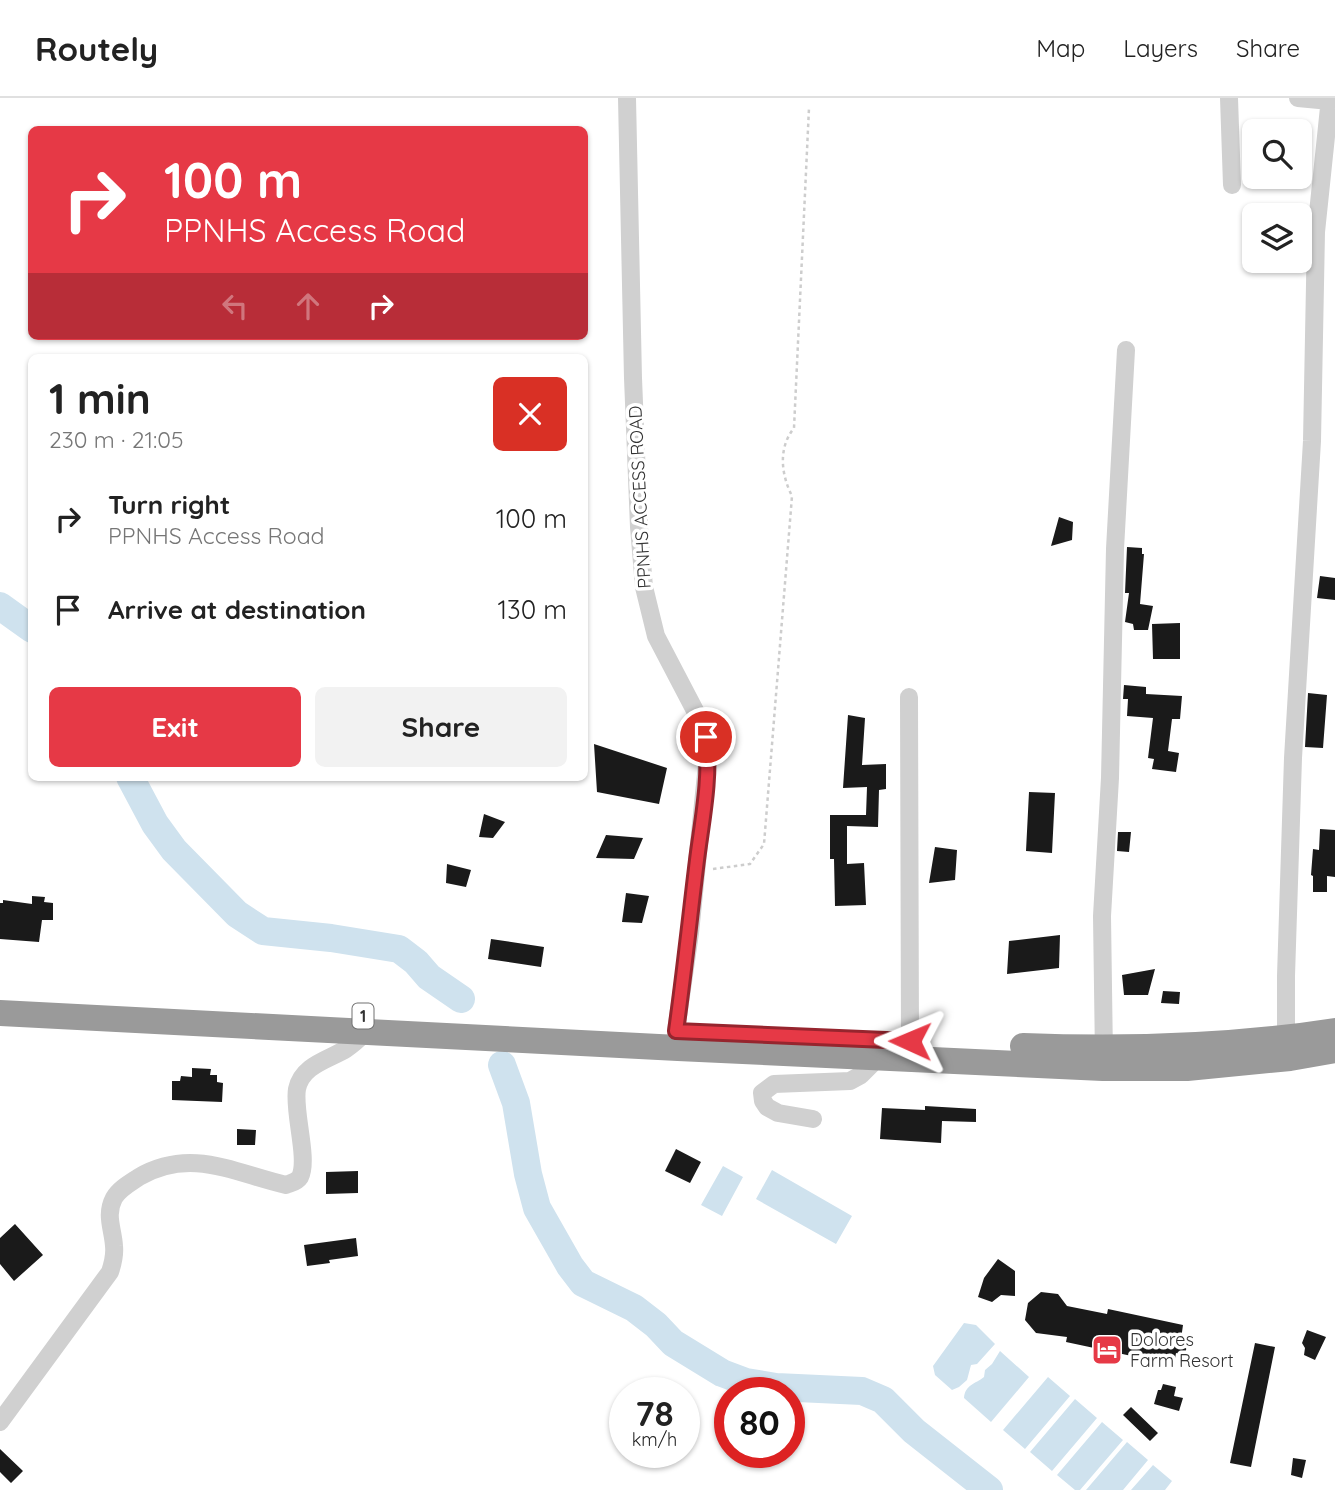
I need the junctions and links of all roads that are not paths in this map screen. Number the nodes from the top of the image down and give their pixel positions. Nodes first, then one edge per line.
1 (627, 98) edge
2 (1229, 98) edge
3 (1298, 98) edge
4 (1330, 99) edge
5 (1232, 185) dead end
6 (1126, 351) dead end
7 (909, 696) dead end
8 (0, 1000) edge
9 (0, 1013) edge
10 (368, 1031) junction
11 (1335, 1031) edge
12 (1286, 1039) junction
13 (677, 1040) junction
14 (910, 1041) junction
15 (1335, 1050) edge
16 (880, 1056) junction
17 (1104, 1058) junction
18 (813, 1119) dead end
19 (0, 1422) edge

1 - 13 street, PPNHS ACCESS ROAD
2 - 5 street
3 - 4 street
4 - 12 street
6 - 17 street
7 - 14 street
8 - 13 highway, 1
9 - 10 highway, 1
10 - 13 highway, 1
10 - 19 street
11 - 12 highway, 1
12 - 17 highway, 1
13 - 14 highway, 1
13 - 16 highway, 1
14 - 17 highway, 1
15 - 17 highway, 1
16 - 17 highway, 1
16 - 18 street

